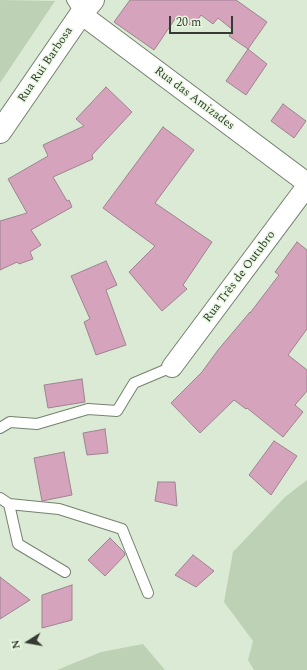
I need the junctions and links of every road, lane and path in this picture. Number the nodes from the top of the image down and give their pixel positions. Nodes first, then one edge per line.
1 (82, 5) edge
2 (0, 132) edge
3 (307, 185) edge
4 (172, 367) joint
5 (0, 428) edge
6 (0, 498) edge
7 (9, 504) junction
8 (65, 572) dead end
9 (148, 593) dead end

1 - 2 main road, Rua Rui Barbosa
1 - 3 street, Rua das Amizades
3 - 4 street, Rua Três de Outubro
4 - 5 lane
6 - 7 lane
7 - 8 lane
7 - 9 lane

